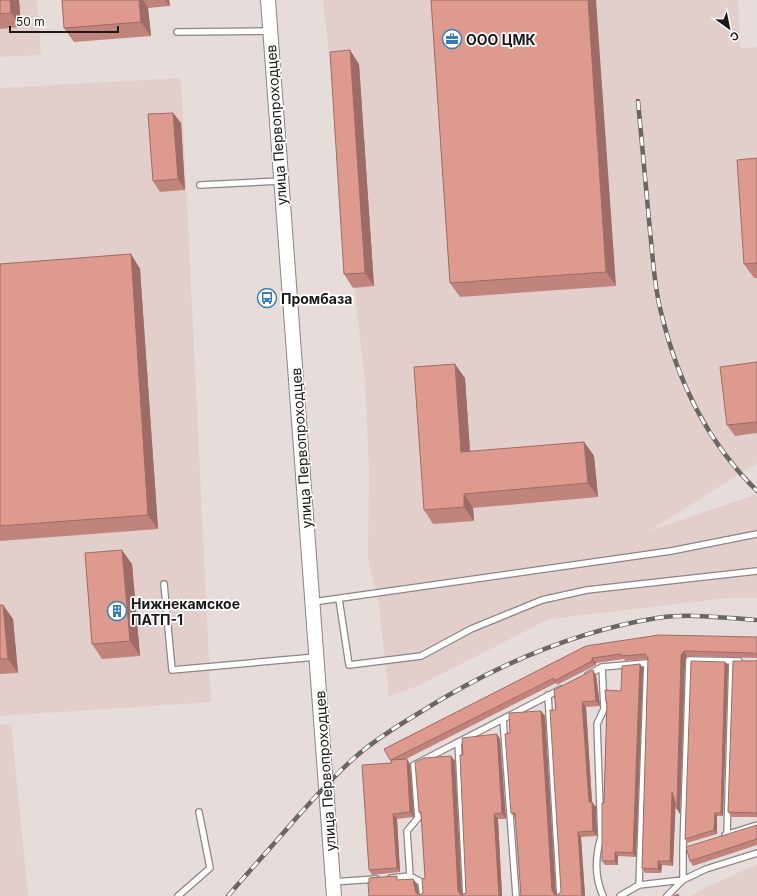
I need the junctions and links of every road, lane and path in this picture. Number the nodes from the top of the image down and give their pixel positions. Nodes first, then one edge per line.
1 (268, 0) edge
2 (270, 31) junction
3 (178, 32) dead end
4 (280, 181) junction
5 (200, 185) dead end
6 (757, 534) edge
7 (757, 571) edge
8 (164, 584) dead end
9 (339, 599) junction
10 (312, 602) junction
11 (316, 657) junction
12 (732, 661) junction
13 (744, 661) edge
14 (602, 667) junction
15 (582, 678) edge
16 (569, 685) edge
17 (548, 695) junction
18 (503, 719) junction
19 (458, 742) junction
20 (198, 812) dead end
21 (757, 825) edge
22 (727, 834) junction
23 (720, 836) edge
24 (690, 846) edge
25 (682, 849) junction
26 (757, 853) edge
27 (410, 876) junction
28 (387, 878) edge
29 (379, 879) edge
30 (682, 880) junction
31 (639, 885) junction
32 (333, 889) edge
33 (178, 896) edge
34 (422, 896) edge
35 (466, 896) edge
36 (516, 896) edge
37 (560, 896) edge
38 (603, 896) edge
39 (620, 896) edge
40 (667, 896) edge

1 - 2 street, улица Первопроходцев
2 - 3 lane
2 - 4 street, улица Первопроходцев
4 - 5 lane
4 - 10 street, улица Первопроходцев
6 - 9 lane
7 - 9 lane
8 - 11 lane
9 - 10 lane
10 - 11 street, улица Первопроходцев
11 - 32 street, улица Первопроходцев
12 - 13 lane
12 - 22 lane
12 - 25 lane
14 - 15 lane
14 - 31 lane
14 - 38 lane
16 - 17 lane
17 - 18 lane
17 - 37 lane
18 - 19 lane
18 - 36 lane
19 - 27 lane
19 - 35 lane
20 - 33 lane
21 - 22 lane
22 - 23 lane
24 - 25 lane
25 - 30 lane
26 - 30 lane
27 - 28 lane
27 - 34 lane
29 - 32 lane
30 - 31 lane
30 - 40 lane
31 - 39 lane

